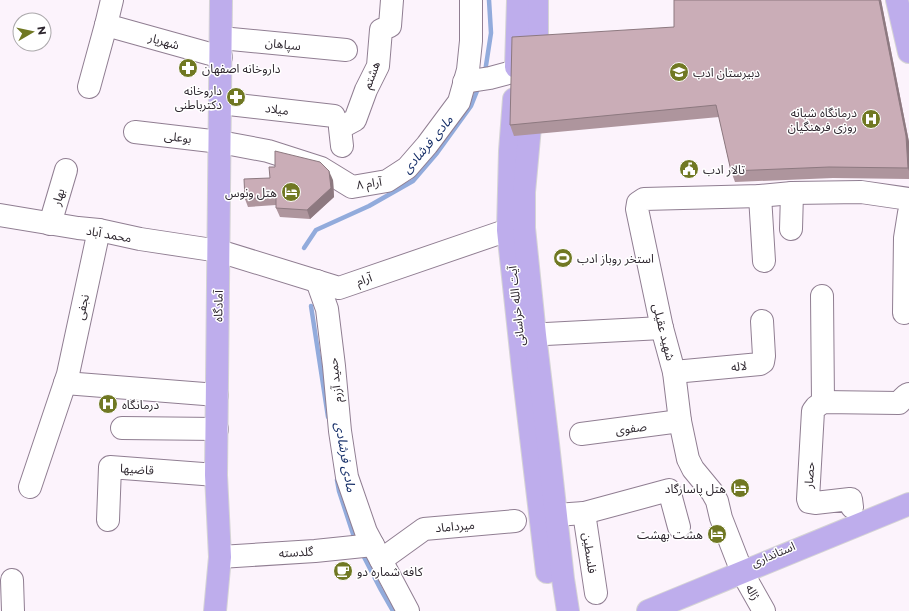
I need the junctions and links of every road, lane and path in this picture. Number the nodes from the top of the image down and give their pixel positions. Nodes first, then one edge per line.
1 (112, 0) edge
2 (221, 0) edge
3 (392, 0) edge
4 (471, 0) edge
5 (518, 0) edge
6 (537, 0) edge
7 (897, 0) edge
8 (106, 25) junction
9 (221, 48) junction
10 (346, 50) dead end
11 (909, 52) edge
12 (516, 71) junction
13 (464, 82) junction
14 (89, 87) dead end
15 (220, 103) junction
16 (334, 116) dead end
17 (135, 132) dead end
18 (220, 142) junction
19 (342, 146) dead end
20 (66, 170) dead end
21 (792, 193) junction
22 (760, 196) junction
23 (909, 199) edge
24 (909, 213) edge
25 (0, 215) edge
26 (50, 224) junction
27 (791, 229) dead end
28 (99, 230) junction
29 (508, 230) junction
30 (219, 251) junction
31 (764, 261) dead end
32 (317, 281) junction
33 (822, 296) dead end
34 (904, 313) dead end
35 (762, 321) dead end
36 (662, 328) junction
37 (533, 335) junction
38 (674, 372) junction
39 (65, 383) junction
40 (909, 394) edge
41 (217, 395) junction
42 (823, 402) junction
43 (680, 422) junction
44 (122, 428) dead end
45 (217, 429) junction
46 (581, 434) dead end
47 (216, 475) junction
48 (30, 487) dead end
49 (909, 498) edge
50 (909, 504) edge
51 (852, 507) dead end
52 (584, 513) junction
53 (556, 515) junction
54 (108, 520) dead end
55 (515, 521) dead end
56 (679, 527) dead end
57 (377, 553) junction
58 (220, 556) junction
59 (741, 570) junction
60 (12, 580) dead end
61 (596, 593) dead end
62 (13, 611) edge
63 (215, 611) edge
64 (408, 611) edge
65 (553, 611) edge
66 (568, 611) edge
67 (636, 611) edge
68 (648, 611) edge
69 (764, 611) edge

1 - 8 street
2 - 9 main road, آمادگاه
3 - 19 street, هشتم
4 - 13 street, ۸ آرام
5 - 12 main road, آیت الله خراسانی
6 - 37 main road, آیت الله خراسانی
7 - 11 main road
8 - 9 street, شهریار
8 - 14 street
9 - 10 street, سپاهان
9 - 15 main road, آمادگاه
12 - 13 street
12 - 29 main road, آیت الله خراسانی
13 - 18 street, ۸ آرام
15 - 16 street, میلاد
15 - 18 main road, آمادگاه
17 - 18 street, بوعلی
18 - 30 main road, آمادگاه
20 - 26 street, بهار
21 - 22 street, شهید عقیلی
21 - 23 street, شهید عقیلی
21 - 27 street
22 - 31 street
22 - 36 street, شهید عقیلی
24 - 34 street
25 - 26 street, محمد آباد
26 - 28 street, محمد آباد
28 - 30 street, محمد آباد
28 - 39 street, نجفی
29 - 32 street, آرام
29 - 37 main road, آیت الله خراسانی
30 - 32 street, آرام
30 - 41 main road, آمادگاه
32 - 57 street, حمید آزرم
33 - 42 street
35 - 38 street, لاله
36 - 37 street
36 - 38 street, شهید عقیلی
37 - 53 main road, آیت الله خراسانی
37 - 65 main road, آیت الله خراسانی
38 - 43 street, شهید عقیلی
39 - 41 street
39 - 48 street, نجفی
40 - 42 street
41 - 45 main road, آمادگاه
42 - 51 street, حصار
43 - 46 street, صفوی
43 - 59 street, شهید عقیلی
44 - 45 street
45 - 47 main road, آمادگاه
47 - 54 street, قاضیها
47 - 58 main road, آمادگاه
49 - 59 street, استانداری
50 - 59 main road, استانداری
52 - 53 street
52 - 56 street
52 - 61 street, فلسطین
53 - 66 main road, آیت الله خراسانی
55 - 57 street, میرداماد
57 - 58 street, گلدسته
57 - 64 street, حمید آزرم
58 - 63 main road, آمادگاه
59 - 67 street, استانداری
59 - 68 main road, استانداری
59 - 69 street, ژاله
60 - 62 street

